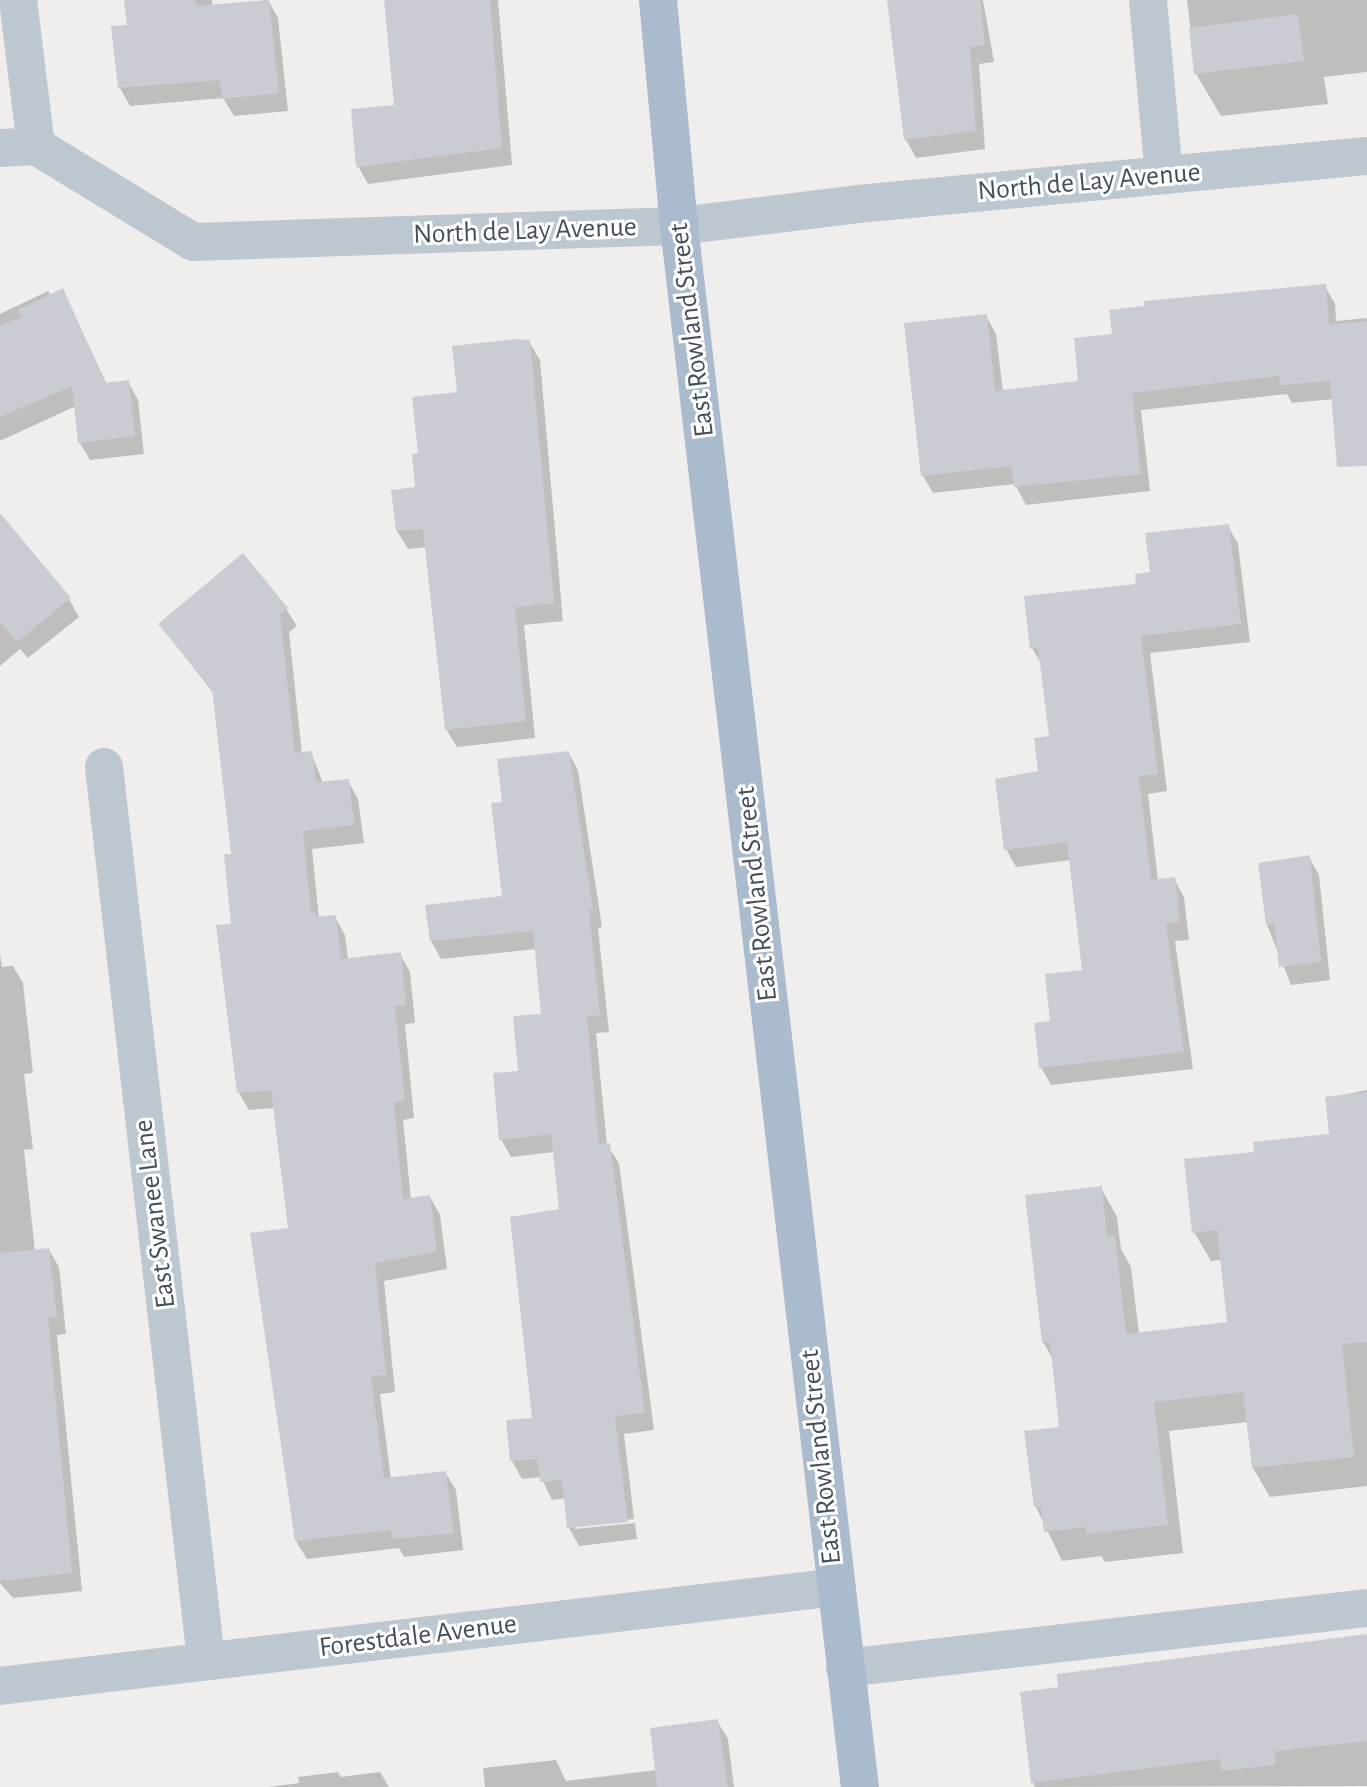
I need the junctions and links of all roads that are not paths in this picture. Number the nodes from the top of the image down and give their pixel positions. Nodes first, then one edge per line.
1 (18, 0) edge
2 (658, 0) edge
3 (1148, 0) edge
4 (18, 147) edge
5 (1367, 156) edge
6 (1164, 175) junction
7 (679, 226) junction
8 (104, 767) dead end
9 (835, 1587) junction
10 (1367, 1608) edge
11 (206, 1660) junction
12 (845, 1668) junction
13 (0, 1686) edge
14 (860, 1787) edge

1 - 4 street
2 - 7 main road, East Rowland Street
3 - 6 street
4 - 7 street, North de Lay Avenue
5 - 6 street, North de Lay Avenue
6 - 7 street, North de Lay Avenue
7 - 9 main road, East Rowland Street
8 - 11 street, East Swanee Lane
9 - 11 street, Forestdale Avenue
9 - 12 main road, East Rowland Street
10 - 12 street
11 - 13 street, Forestdale Avenue
12 - 14 main road, East Rowland Street

